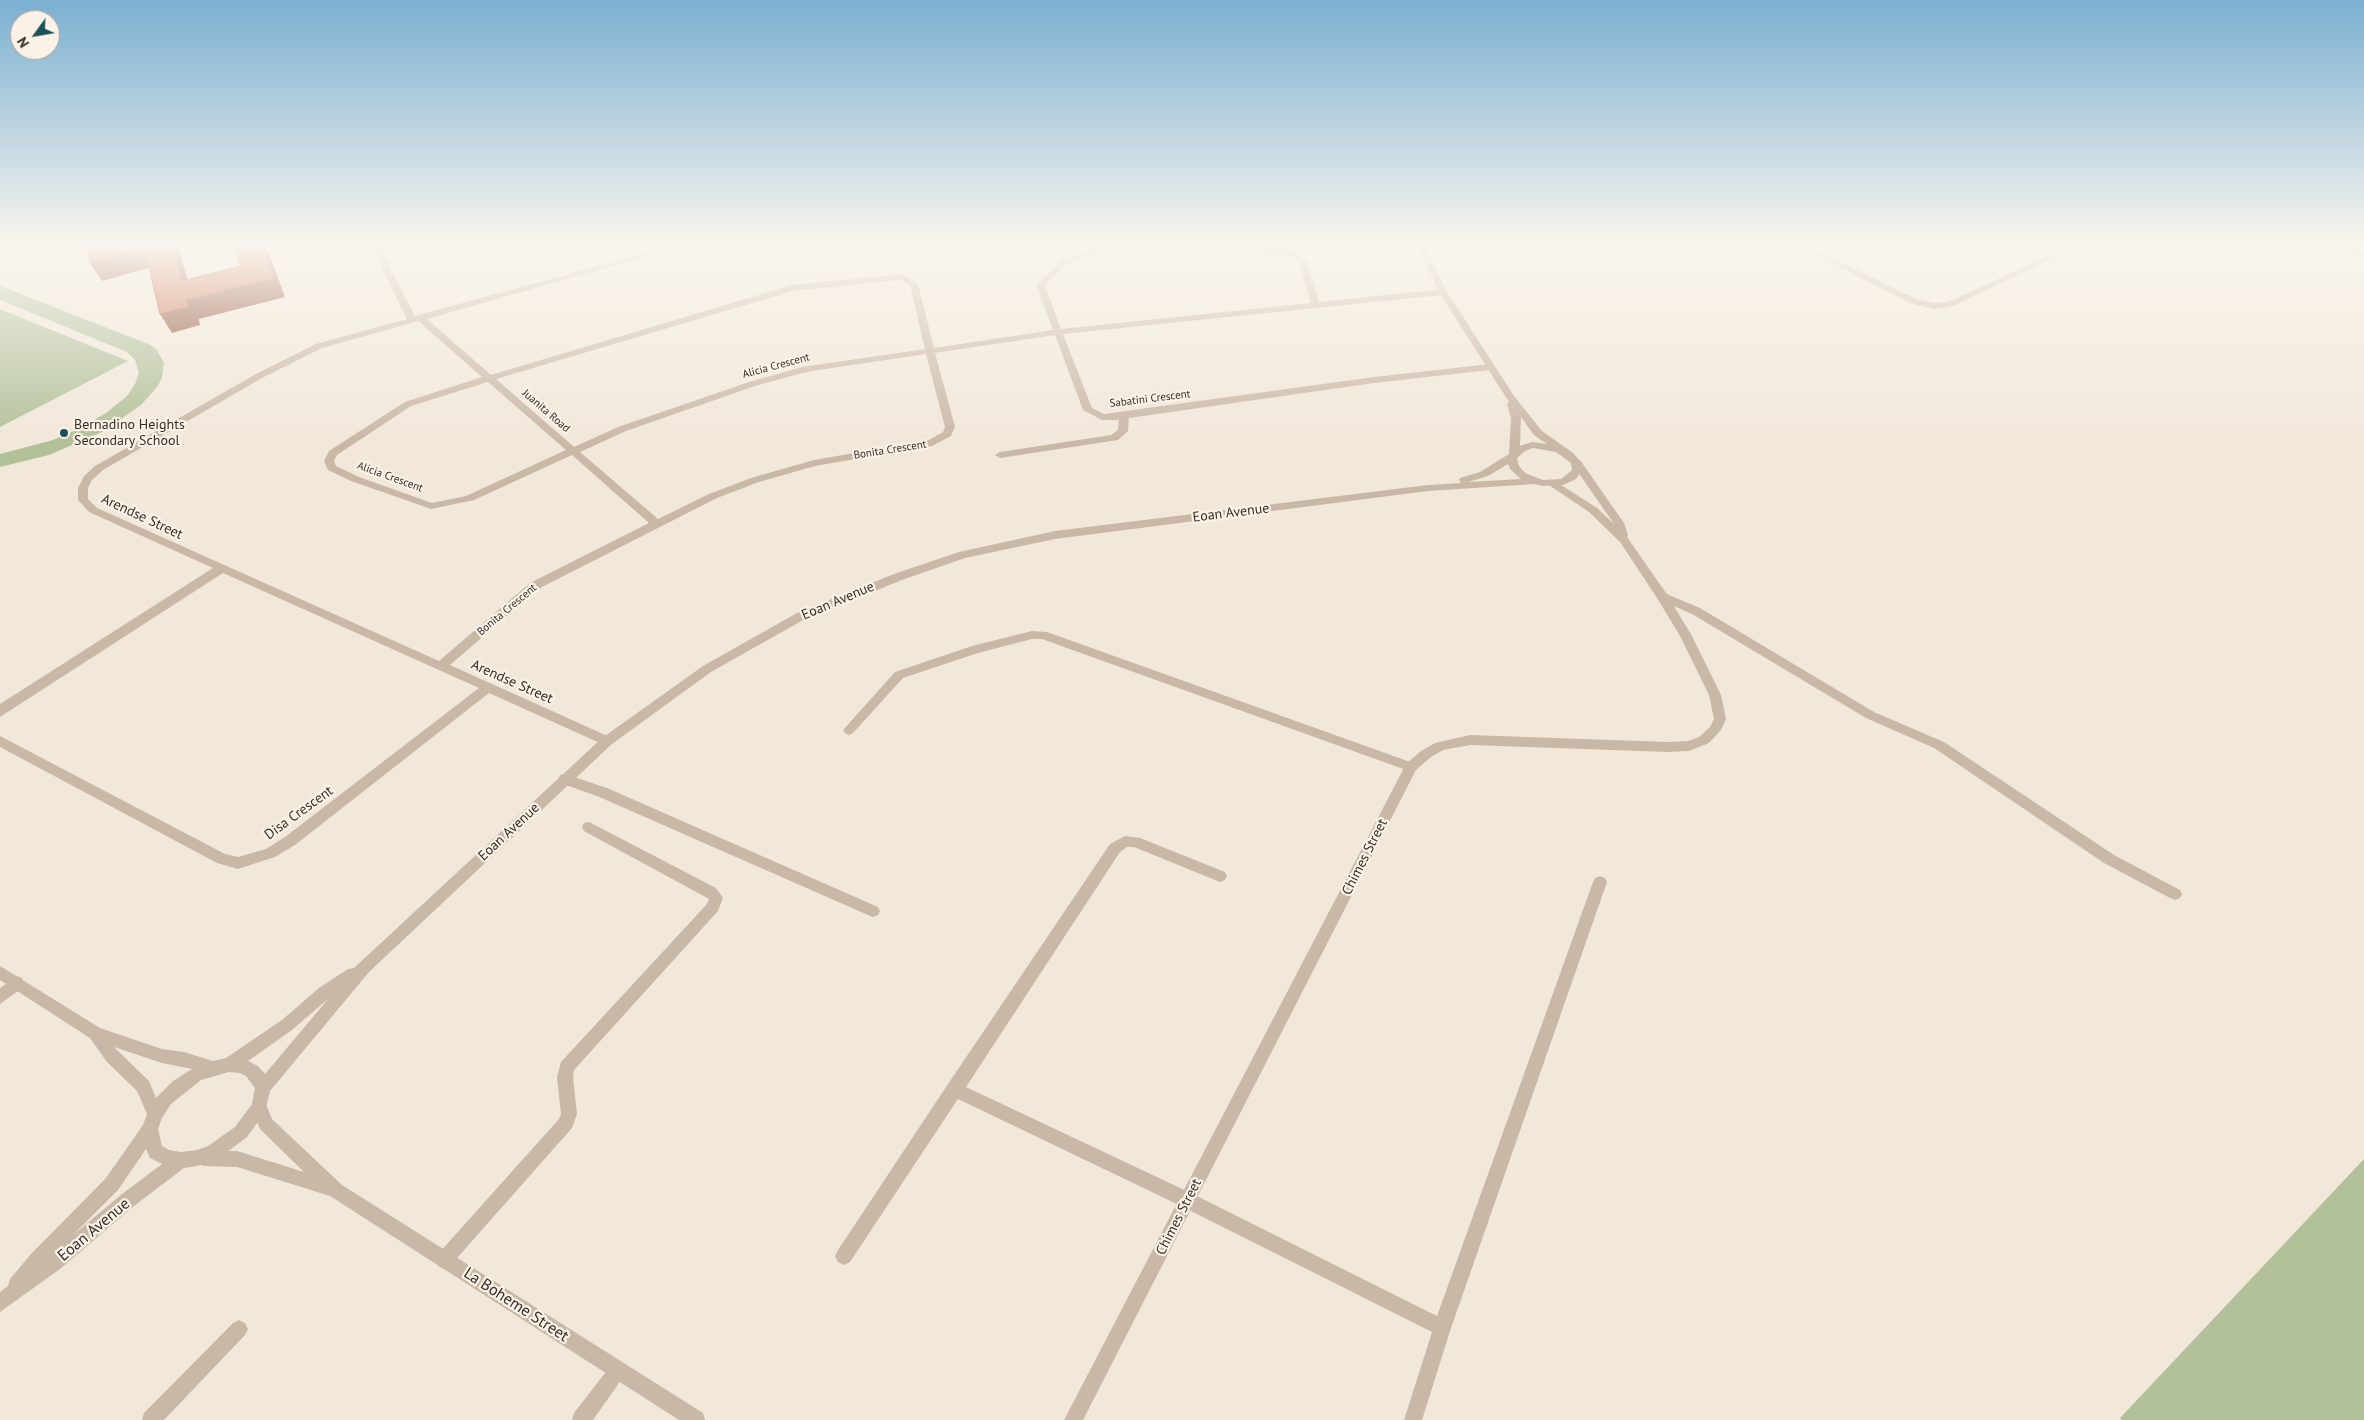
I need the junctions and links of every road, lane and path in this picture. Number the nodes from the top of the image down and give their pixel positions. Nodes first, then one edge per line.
1 (413, 312) edge
2 (437, 312) edge
3 (711, 312) edge
4 (921, 312) edge
5 (1050, 312) edge
6 (1240, 312) edge
7 (1456, 312) edge
8 (416, 318) junction
9 (1058, 332) junction
10 (930, 351) junction
11 (1490, 367) junction
12 (490, 378) junction
13 (1510, 397) junction
14 (1124, 416) junction
15 (1559, 449) junction
16 (573, 451) junction
17 (1000, 455) dead end
18 (1513, 456) junction
19 (1576, 462) junction
20 (1533, 481) junction
21 (1551, 484) junction
22 (1428, 488) junction
23 (656, 523) junction
24 (1624, 540) junction
25 (222, 568) junction
26 (1662, 596) junction
27 (441, 666) junction
28 (490, 687) junction
29 (0, 712) edge
30 (849, 730) dead end
31 (0, 741) edge
32 (607, 741) junction
33 (1411, 767) junction
34 (565, 779) junction
35 (589, 827) dead end
36 (1220, 876) dead end
37 (1600, 882) dead end
38 (2175, 894) dead end
39 (873, 911) dead end
40 (364, 967) junction
41 (0, 972) edge
42 (17, 983) junction
43 (0, 997) edge
44 (95, 1033) junction
45 (229, 1065) junction
46 (213, 1068) junction
47 (263, 1088) junction
48 (954, 1089) junction
49 (259, 1107) junction
50 (152, 1122) junction
51 (189, 1159) junction
52 (336, 1191) junction
53 (1188, 1200) junction
54 (844, 1256) dead end
55 (444, 1260) junction
56 (3, 1301) edge
57 (1442, 1328) junction
58 (239, 1329) dead end
59 (618, 1370) junction
60 (151, 1420) edge
61 (581, 1420) edge
62 (696, 1420) edge
63 (1073, 1420) edge
64 (1413, 1420) edge

1 - 8 street
2 - 8 street, Arendse Street
3 - 12 street, Bonita Crescent
4 - 10 street, Bonita Crescent
5 - 9 street, Sabatini Crescent
6 - 9 street, Alicia Crescent
7 - 11 street
8 - 12 street, Juanita Road
8 - 25 street, Arendse Street
9 - 10 street, Alicia Crescent
9 - 14 street, Sabatini Crescent
10 - 16 street, Alicia Crescent
10 - 23 street, Bonita Crescent
11 - 13 street
11 - 14 street, Sabatini Crescent
12 - 16 street, Juanita Road
12 - 16 street, Alicia Crescent
13 - 15 street
13 - 18 street
14 - 17 street
15 - 18 street
15 - 19 street
16 - 23 street, Juanita Road
18 - 20 street
18 - 22 street, Eoan Avenue
19 - 21 street
19 - 24 street, Chimes Street
20 - 21 street
20 - 22 street, Eoan Avenue
21 - 24 street, Chimes Street
22 - 32 street, Eoan Avenue
23 - 27 street, Bonita Crescent
24 - 26 street, Chimes Street
25 - 27 street, Arendse Street
25 - 29 street
26 - 33 street, Chimes Street
26 - 38 street
27 - 28 street, Arendse Street
28 - 31 street, Disa Crescent
28 - 32 street, Arendse Street
30 - 33 street
32 - 34 street, Eoan Avenue
33 - 53 street, Chimes Street
34 - 39 street
34 - 40 street, Eoan Avenue
35 - 55 street
36 - 48 street
37 - 57 street
40 - 45 street, Eoan Avenue
40 - 47 street, Eoan Avenue
41 - 42 street
42 - 43 street
42 - 44 street
44 - 46 street
44 - 50 street
45 - 46 street
45 - 47 street
46 - 50 street
47 - 49 street
48 - 53 street
48 - 54 street
49 - 51 street
49 - 52 street, La Boheme Street
50 - 51 street
50 - 56 street, Eoan Avenue
51 - 52 street, La Boheme Street
51 - 56 street, Eoan Avenue
52 - 55 street, La Boheme Street
53 - 57 street
53 - 63 street, Chimes Street
55 - 59 street, La Boheme Street
57 - 64 street
58 - 60 street
59 - 61 street
59 - 62 street, La Boheme Street

